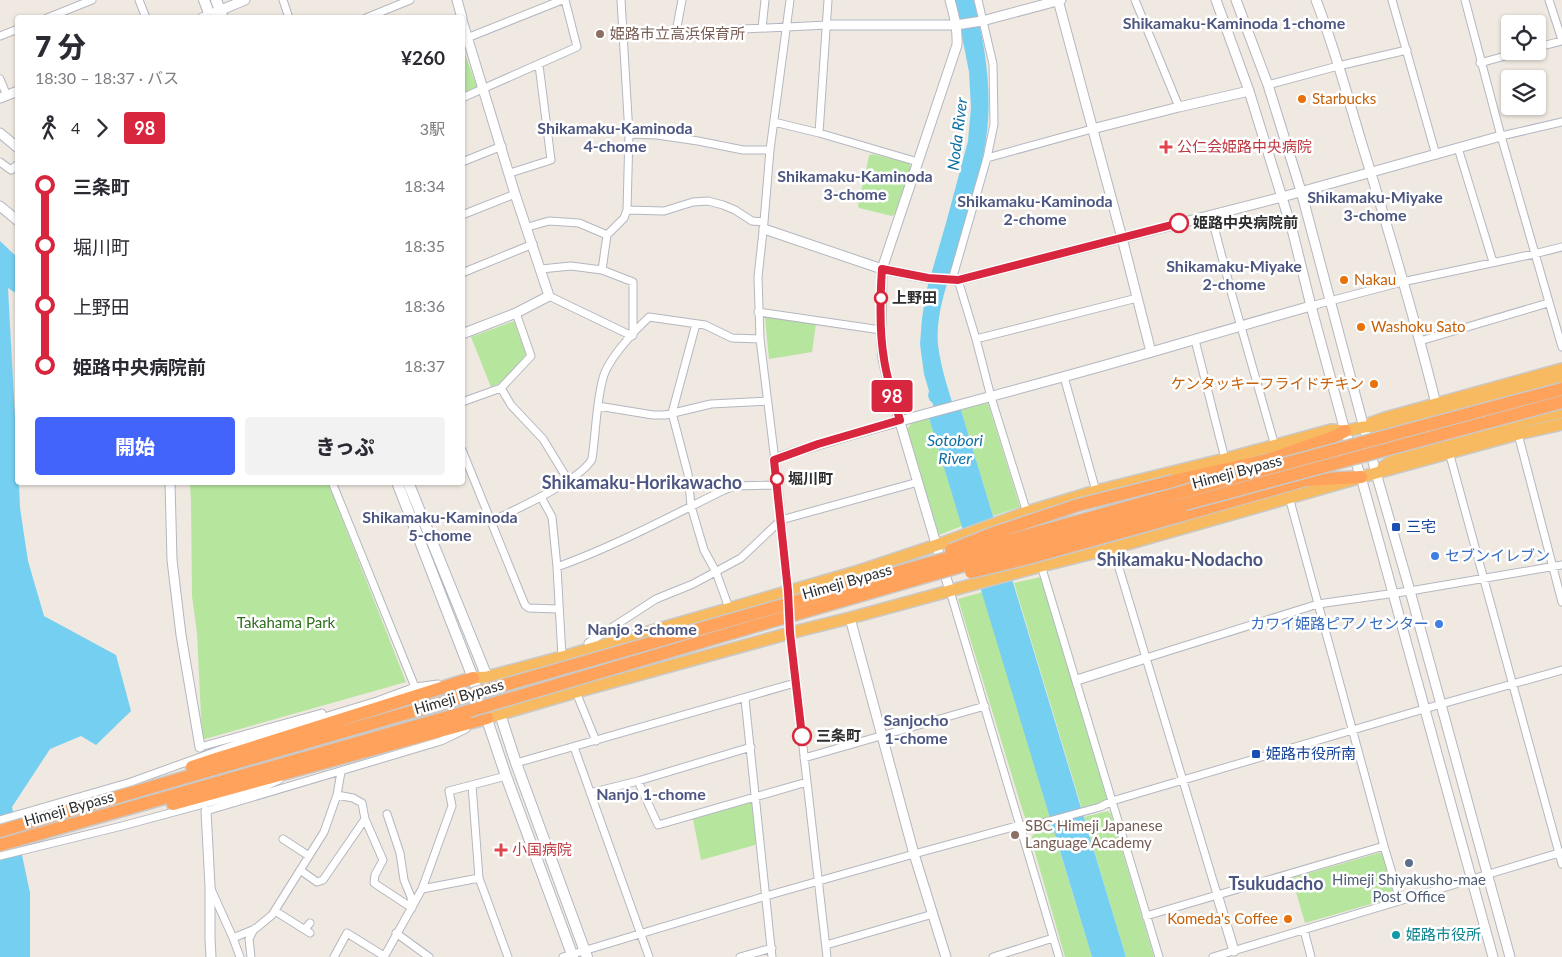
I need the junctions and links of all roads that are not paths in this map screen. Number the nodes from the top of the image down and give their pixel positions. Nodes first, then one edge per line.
1 (92, 0) edge
2 (139, 0) edge
3 (204, 0) edge
4 (245, 0) edge
5 (283, 0) edge
6 (410, 0) edge
7 (457, 0) edge
8 (563, 0) edge
9 (621, 0) edge
10 (682, 0) edge
11 (765, 0) edge
12 (790, 0) edge
13 (828, 0) edge
14 (950, 0) edge
15 (978, 0) edge
16 (1059, 0) edge
17 (1135, 0) edge
18 (1216, 0) edge
19 (1236, 0) edge
20 (1316, 0) edge
21 (1392, 0) edge
22 (1465, 0) edge
23 (1549, 0) edge
24 (220, 9) edge
25 (54, 15) edge
26 (145, 15) edge
27 (208, 15) edge
28 (289, 15) edge
29 (373, 15) edge
30 (461, 15) edge
31 (982, 21) junction
32 (826, 25) junction
33 (956, 25) junction
34 (787, 27) junction
35 (762, 28) junction
36 (15, 30) edge
37 (676, 32) junction
38 (0, 36) edge
39 (624, 36) junction
40 (465, 39) edge
41 (1562, 41) edge
42 (1546, 46) edge
43 (1406, 50) junction
44 (1501, 57) edge
45 (1480, 62) junction
46 (539, 65) junction
47 (1338, 66) junction
48 (0, 79) edge
49 (1268, 86) junction
50 (484, 90) junction
51 (1249, 91) junction
52 (15, 92) edge
53 (3, 97) edge
54 (465, 97) edge
55 (1179, 107) junction
56 (774, 122) junction
57 (1562, 122) edge
58 (1092, 129) junction
59 (0, 133) edge
60 (819, 133) junction
61 (629, 134) junction
62 (1501, 136) junction
63 (15, 144) edge
64 (502, 146) junction
65 (1458, 148) junction
66 (770, 150) junction
67 (1436, 155) junction
68 (987, 158) junction
69 (465, 161) edge
70 (0, 162) edge
71 (918, 162) junction
72 (15, 167) edge
73 (510, 173) junction
74 (1371, 173) junction
75 (1301, 192) junction
76 (515, 194) junction
77 (1282, 197) junction
78 (0, 206) edge
79 (627, 210) junction
80 (465, 214) edge
81 (1212, 215) junction
82 (15, 218) edge
83 (764, 226) junction
84 (528, 228) junction
85 (607, 235) junction
86 (1122, 238) junction
87 (533, 244) junction
88 (1562, 247) edge
89 (1534, 254) junction
90 (1493, 262) junction
91 (541, 269) junction
92 (882, 269) junction
93 (602, 270) junction
94 (465, 272) edge
95 (955, 280) junction
96 (1402, 282) junction
97 (549, 296) junction
98 (1137, 298) junction
99 (1330, 301) junction
100 (1548, 303) junction
101 (1311, 306) junction
102 (758, 312) junction
103 (516, 313) junction
104 (696, 324) junction
105 (1241, 326) junction
106 (881, 330) junction
107 (465, 333) edge
108 (632, 335) junction
109 (760, 339) junction
110 (976, 339) junction
111 (1195, 340) junction
112 (1420, 341) junction
113 (1562, 348) edge
114 (1151, 352) junction
115 (1562, 369) edge
116 (1064, 377) junction
117 (1562, 379) edge
118 (501, 388) junction
119 (1562, 389) edge
120 (991, 397) junction
121 (465, 401) edge
122 (767, 401) junction
123 (1562, 402) edge
124 (1436, 404) junction
125 (598, 406) junction
126 (1562, 412) edge
127 (672, 413) junction
128 (900, 420) junction
129 (1562, 424) edge
130 (1364, 427) junction
131 (1345, 431) junction
132 (1518, 434) junction
133 (1275, 446) junction
134 (1449, 452) junction
135 (465, 457) edge
136 (1225, 459) junction
137 (774, 460) junction
138 (1376, 473) junction
139 (1361, 477) junction
140 (568, 480) junction
141 (918, 482) junction
142 (170, 485) edge
143 (333, 485) edge
144 (398, 485) edge
145 (409, 485) edge
146 (778, 485) junction
147 (1096, 491) junction
148 (541, 497) junction
149 (1289, 498) junction
150 (690, 506) junction
151 (1022, 514) junction
152 (781, 520) junction
153 (492, 521) junction
154 (943, 542) junction
155 (1113, 548) junction
156 (1562, 565) edge
157 (1041, 566) junction
158 (557, 567) junction
159 (1552, 567) junction
160 (716, 572) junction
161 (936, 574) junction
162 (885, 575) junction
163 (1483, 578) junction
164 (788, 591) junction
165 (950, 591) junction
166 (1410, 591) junction
167 (1392, 593) junction
168 (1562, 602) edge
169 (1318, 604) junction
170 (728, 608) junction
171 (558, 609) junction
172 (850, 618) junction
173 (790, 633) junction
174 (589, 649) junction
175 (562, 657) junction
176 (1146, 658) junction
177 (1562, 670) edge
178 (487, 677) junction
179 (473, 678) junction
180 (1077, 680) junction
181 (795, 683) junction
182 (1512, 684) junction
183 (415, 687) junction
184 (576, 692) junction
185 (745, 698) junction
186 (377, 701) junction
187 (1441, 704) junction
188 (985, 706) junction
189 (1424, 709) junction
190 (500, 714) junction
191 (486, 718) junction
192 (1353, 730) junction
193 (289, 736) junction
194 (882, 736) junction
195 (596, 741) junction
196 (242, 742) junction
197 (574, 746) junction
198 (200, 747) joint
199 (751, 747) junction
200 (804, 758) junction
201 (516, 764) junction
202 (177, 772) junction
203 (341, 772) junction
204 (506, 776) junction
205 (638, 781) junction
206 (1182, 781) junction
207 (807, 782) junction
208 (472, 785) junction
209 (590, 793) junction
210 (337, 795) junction
211 (756, 796) junction
212 (1112, 801) junction
213 (180, 802) junction
214 (206, 811) joint
215 (387, 814) dead end
216 (365, 819) junction
217 (0, 820) edge
218 (1020, 825) junction
219 (0, 830) edge
220 (283, 839) dead end
221 (0, 846) edge
222 (1384, 846) junction
223 (1560, 853) edge
224 (914, 854) junction
225 (0, 856) edge
226 (309, 856) junction
227 (1562, 864) edge
228 (300, 870) junction
229 (1487, 875) junction
230 (479, 878) junction
231 (1472, 880) junction
232 (819, 882) junction
233 (210, 886) junction
234 (422, 888) junction
235 (1217, 894) junction
236 (766, 896) junction
237 (1400, 900) junction
238 (412, 908) junction
239 (275, 910) junction
240 (933, 914) junction
241 (1146, 916) junction
242 (310, 923) dead end
243 (255, 929) junction
244 (1304, 930) junction
245 (396, 933) junction
246 (640, 934) junction
247 (233, 938) junction
248 (1053, 938) junction
249 (826, 945) junction
250 (772, 948) junction
251 (1234, 950) junction
252 (586, 953) edge
253 (569, 956) edge
254 (212, 957) edge
255 (240, 957) edge
256 (251, 957) edge
257 (334, 957) edge
258 (384, 957) edge
259 (429, 957) edge
260 (508, 957) edge
261 (649, 957) edge
262 (740, 957) edge
263 (772, 957) edge
264 (827, 957) edge
265 (946, 957) edge
266 (993, 957) edge
267 (1059, 957) edge
268 (1159, 957) edge
269 (1214, 957) edge
270 (1311, 957) edge
271 (1492, 957) edge
272 (1510, 957) edge

1 - 25 street
2 - 26 street
3 - 27 main road
4 - 24 street
5 - 28 street
6 - 29 street
7 - 30 street
8 - 40 street
8 - 46 street
9 - 39 street
10 - 37 street
11 - 35 street
12 - 34 street
13 - 32 street
14 - 33 street
15 - 31 street
16 - 31 street
16 - 58 street
17 - 55 street
18 - 51 street
19 - 49 street
20 - 47 street
21 - 43 street
22 - 45 street
23 - 41 street
31 - 33 street
31 - 68 street
32 - 33 street
32 - 34 street
32 - 60 street
33 - 71 street
34 - 35 street
34 - 56 street
35 - 37 street
36 - 38 street
37 - 39 street
39 - 61 street
40 - 50 street
41 - 42 street
43 - 47 street
43 - 67 street
44 - 45 street
45 - 62 street
46 - 50 street
46 - 73 street
47 - 49 street
47 - 74 street
48 - 53 street
49 - 75 street
50 - 54 street
50 - 64 street
51 - 55 street
51 - 77 street
52 - 53 street
55 - 58 street
56 - 60 street
56 - 66 street
57 - 62 street
58 - 68 street
58 - 86 street
59 - 63 street
60 - 71 street
61 - 66 street
61 - 79 street
62 - 65 street
62 - 89 street
64 - 69 street
64 - 73 street
65 - 67 street
65 - 90 street
66 - 83 street
67 - 74 street
68 - 95 street
70 - 72 street
71 - 92 street
73 - 76 street
74 - 75 street
74 - 96 street
75 - 77 street
75 - 99 street
76 - 80 street
76 - 84 street
77 - 81 street
77 - 101 street
78 - 82 street
79 - 83 street
79 - 85 street
81 - 86 street
81 - 105 street
83 - 92 street
83 - 102 street
84 - 85 street
84 - 87 street
85 - 93 street
86 - 95 street
86 - 98 street
87 - 91 street
87 - 94 street
88 - 89 street
89 - 90 street
89 - 100 street
90 - 96 street
91 - 93 street
91 - 97 street
92 - 95 street
92 - 106 street
93 - 108 street
95 - 110 street
96 - 99 street
96 - 112 street
97 - 103 street
97 - 108 street
98 - 110 street
98 - 114 street
99 - 101 street
99 - 130 street
100 - 112 street
100 - 113 street
101 - 105 street
101 - 131 street
102 - 106 street
102 - 109 street
103 - 107 street
103 - 118 street
104 - 108 street
104 - 109 street
104 - 127 street
105 - 111 street
105 - 133 street
106 - 128 street
108 - 125 street
109 - 122 street
110 - 120 street
111 - 114 street
111 - 136 street
112 - 124 street
114 - 116 street
115 - 124 highway
116 - 120 street
116 - 147 street
117 - 130 highway
118 - 121 street
118 - 140 street
119 - 162 highway, Himeji Bypass, bridge
120 - 128 street
120 - 151 street
122 - 127 street
122 - 137 street
123 - 161 highway, Himeji Bypass, bridge
124 - 130 highway
125 - 127 street
125 - 140 street
126 - 138 highway
127 - 150 street
128 - 137 street
128 - 141 street
129 - 132 highway
130 - 131 highway
130 - 138 street
131 - 133 highway
131 - 139 street
131 - 162 highway, bridge
132 - 134 highway
132 - 159 street
133 - 136 highway
134 - 138 highway
134 - 163 street
135 - 153 street
136 - 147 highway
137 - 146 street
138 - 139 highway
138 - 166 street
139 - 149 highway
139 - 161 highway, bridge
139 - 167 street
140 - 148 street
141 - 152 street
141 - 154 street
142 - 198 street
143 - 183 street
144 - 179 main road
145 - 178 main road
146 - 150 street
146 - 152 street
147 - 151 highway
148 - 153 street
148 - 158 street
149 - 155 highway
149 - 169 street
150 - 158 street
150 - 160 street
151 - 154 highway
151 - 157 street
152 - 160 street
152 - 164 street
153 - 171 street
154 - 164 highway
154 - 165 street
155 - 157 highway
155 - 176 street
156 - 159 street
157 - 165 highway
157 - 180 street
158 - 171 street
159 - 163 street
159 - 168 street
160 - 170 street
160 - 174 street
161 - 213 highway, Himeji Bypass, bridge
162 - 202 highway, Himeji Bypass, bridge
163 - 166 street
163 - 182 street
164 - 170 highway
165 - 172 highway
165 - 188 street
166 - 167 street
166 - 187 street
167 - 169 street
167 - 189 street
169 - 176 street
169 - 192 street
170 - 174 highway
171 - 175 street
172 - 173 highway
172 - 194 street
173 - 181 street
173 - 184 highway
174 - 175 highway
175 - 178 highway
176 - 180 street
176 - 206 street
177 - 182 street
178 - 179 highway
178 - 190 main road
179 - 183 street
179 - 191 main road
179 - 193 highway
180 - 212 street
181 - 185 street
181 - 200 street
182 - 187 street
182 - 223 street
183 - 186 street
184 - 190 highway
184 - 195 street
185 - 195 street
185 - 199 street
186 - 196 street
186 - 198 street
187 - 189 street
187 - 229 street
188 - 194 street
188 - 218 street
189 - 192 street
189 - 231 street
190 - 191 highway
190 - 201 main road
191 - 203 street
191 - 204 main road
191 - 213 highway
192 - 206 street
192 - 222 street
193 - 196 highway
193 - 202 highway
194 - 200 street
194 - 224 street
195 - 197 street
196 - 202 street
197 - 201 street
197 - 209 street
199 - 205 street
199 - 211 street
200 - 207 street
201 - 252 main road
202 - 217 street
202 - 219 highway, Himeji Bypass
203 - 210 street
203 - 214 street
204 - 208 street
204 - 253 main road
205 - 209 street
205 - 211 street
206 - 212 street
206 - 235 street
207 - 211 street
207 - 232 street
208 - 230 street
208 - 234 street
209 - 246 street
210 - 216 street
210 - 226 street
211 - 236 street
212 - 218 street
212 - 241 street
213 - 221 highway, Himeji Bypass
213 - 225 street
214 - 233 street
215 - 238 street
216 - 228 street
216 - 238 street
218 - 224 street
218 - 248 street
220 - 226 street
222 - 235 street
222 - 237 street
223 - 227 street
223 - 229 street
224 - 232 street
224 - 240 street
226 - 228 street
228 - 239 street
229 - 231 street
229 - 272 street
230 - 234 street
230 - 260 street
231 - 237 street
231 - 271 street
232 - 236 street
232 - 249 street
233 - 247 street
233 - 254 street
234 - 238 street
235 - 241 street
235 - 251 street
236 - 246 street
236 - 250 street
237 - 244 street
238 - 245 street
239 - 242 street
239 - 243 street
240 - 249 street
240 - 265 street
241 - 268 street
243 - 247 street
243 - 256 street
244 - 251 street
244 - 270 street
245 - 258 street
245 - 259 street
246 - 252 street
246 - 261 street
247 - 255 street
248 - 266 street
248 - 267 street
249 - 264 street
250 - 262 street
250 - 263 street
251 - 269 street
252 - 253 street
257 - 258 street

